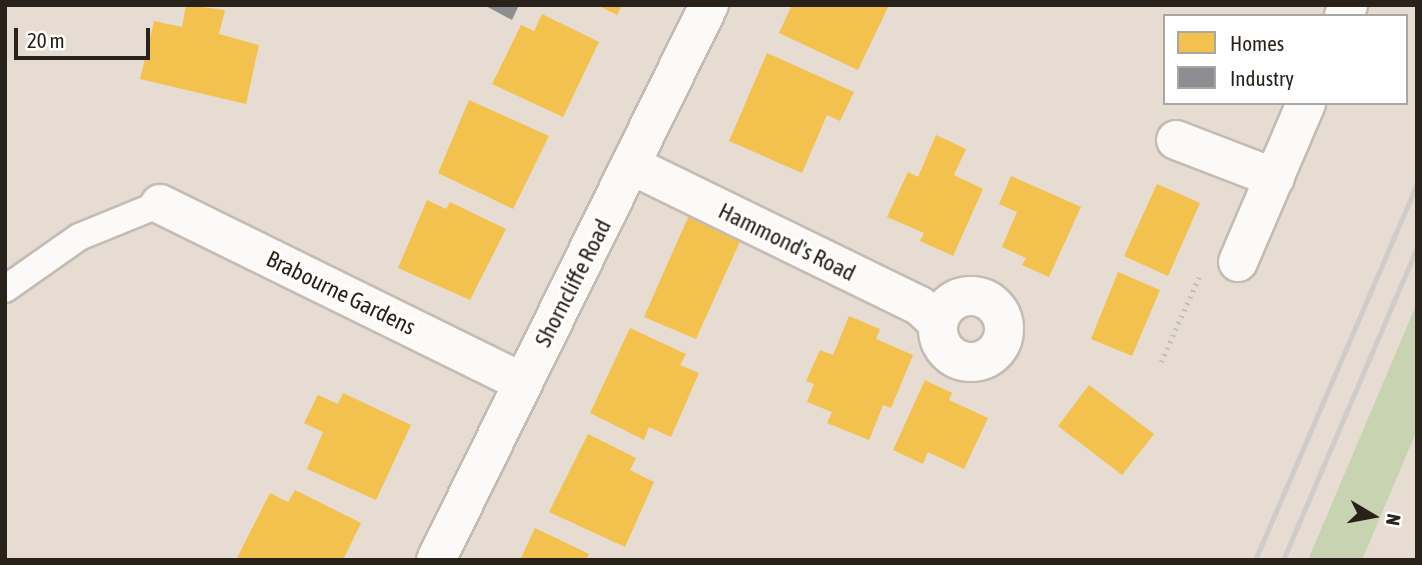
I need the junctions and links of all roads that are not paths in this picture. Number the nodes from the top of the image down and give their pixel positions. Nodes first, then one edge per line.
1 (709, 5) edge
2 (1306, 105) edge
3 (1176, 140) dead end
4 (633, 166) junction
5 (1275, 178) junction
6 (160, 204) joint
7 (1238, 262) road end
8 (5, 289) edge
9 (938, 323) dead end
10 (522, 382) junction
11 (436, 560) edge

1 - 4 street, Shorncliffe Road
2 - 5 street
3 - 5 street
4 - 9 street, Hammond's Road
4 - 10 street, Shorncliffe Road
5 - 7 street
6 - 8 lane
6 - 10 street, Brabourne Gardens
10 - 11 street, Shorncliffe Road

